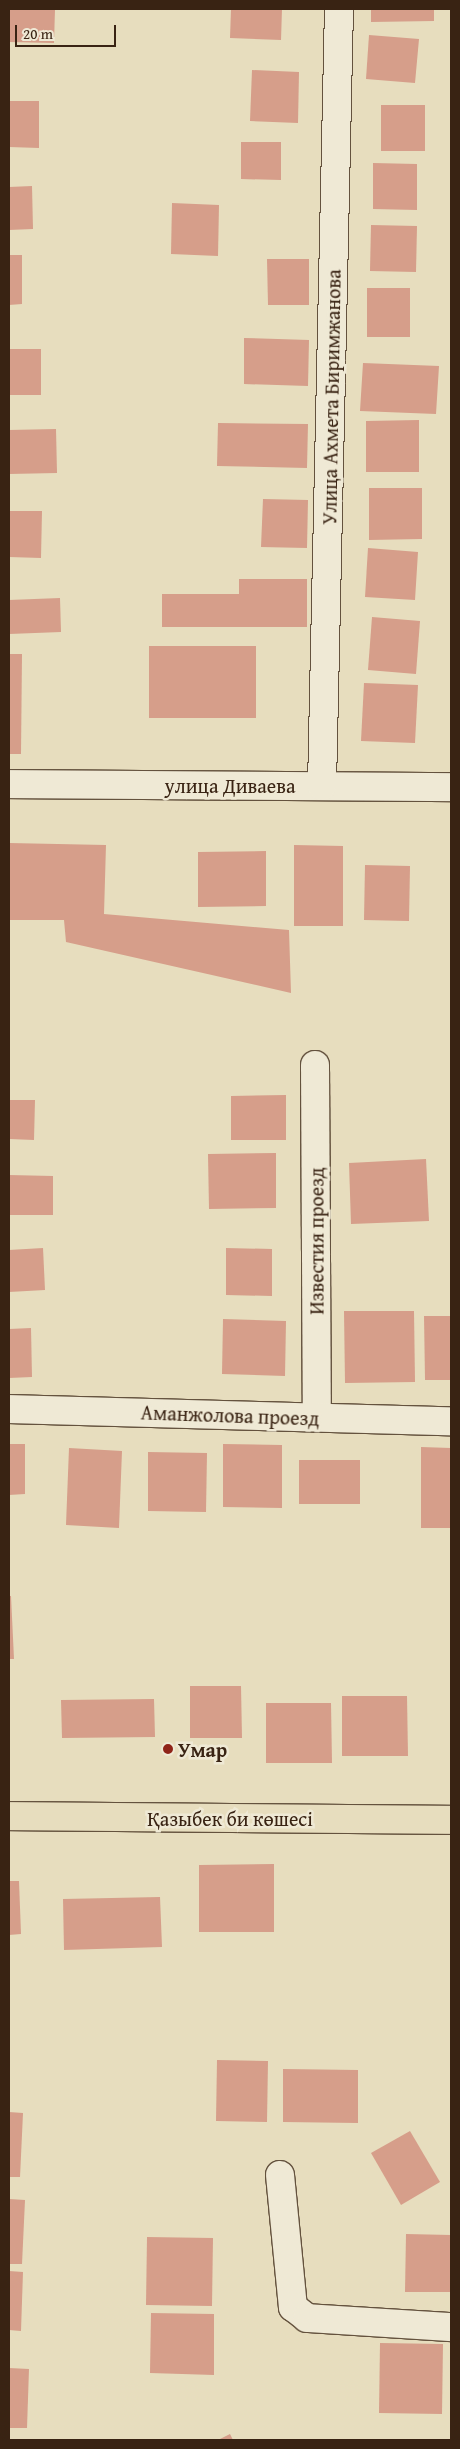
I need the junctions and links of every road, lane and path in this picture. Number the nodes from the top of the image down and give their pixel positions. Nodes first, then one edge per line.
1 (339, 9) edge
2 (9, 784) edge
3 (322, 786) junction
4 (451, 786) edge
5 (315, 1065) dead end
6 (9, 1409) edge
7 (317, 1418) junction
8 (451, 1421) edge
9 (9, 1816) edge
10 (451, 1820) edge
11 (280, 2175) dead end
12 (451, 2327) edge

1 - 3 street, Улица Ахмета Биримжанова
2 - 3 street, улица Диваева
3 - 4 street, улица Диваева
5 - 7 street, Известия проезд
6 - 7 street, Аманжолова проезд
7 - 8 street, Аманжолова проезд
9 - 10 main road, Қазыбек би көшесі
11 - 12 street

